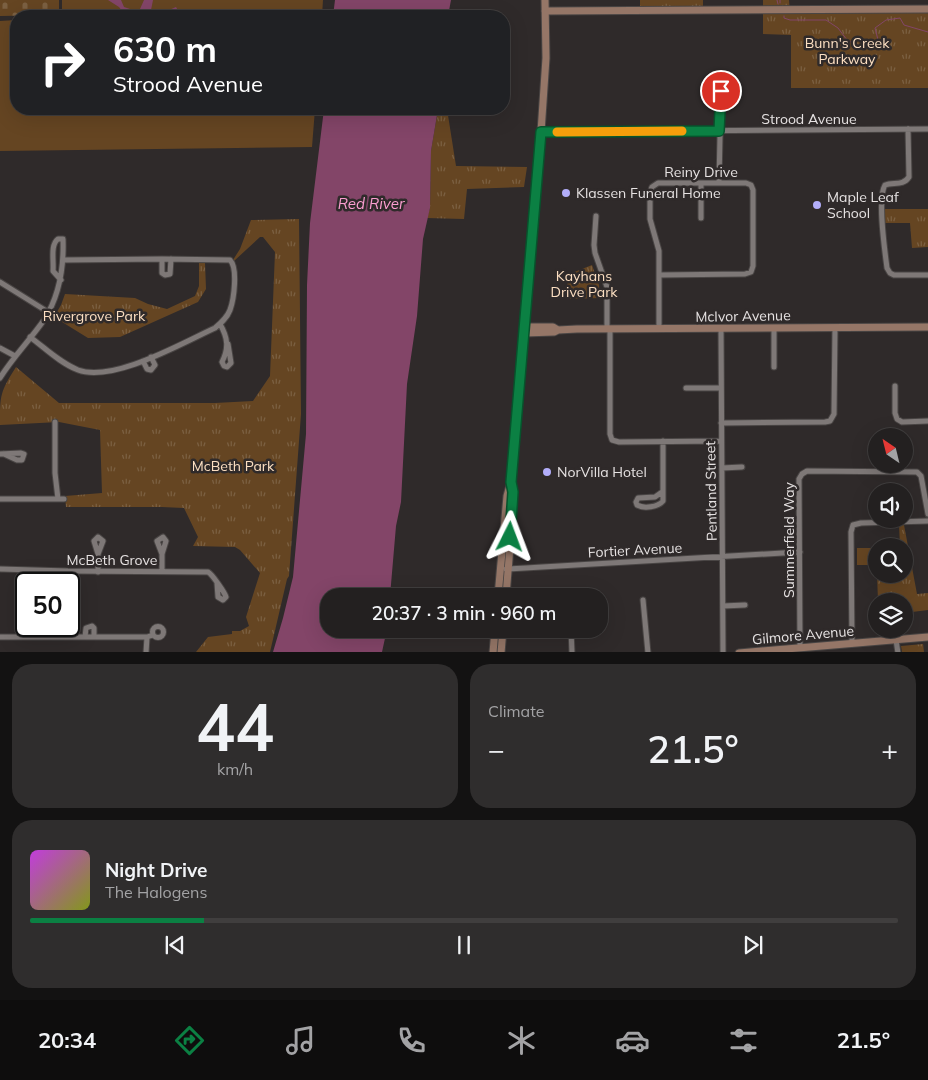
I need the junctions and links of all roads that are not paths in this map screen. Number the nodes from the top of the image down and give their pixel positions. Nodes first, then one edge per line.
1 (545, 0) edge
2 (928, 9) edge
3 (546, 11) junction
4 (721, 91) dead end
5 (908, 129) junction
6 (928, 129) edge
7 (719, 131) junction
8 (541, 132) junction
9 (720, 182) junction
10 (701, 183) junction
11 (596, 216) dead end
12 (702, 218) dead end
13 (162, 259) junction
14 (171, 259) junction
15 (64, 260) junction
16 (659, 275) junction
17 (928, 275) edge
18 (61, 280) junction
19 (0, 282) edge
20 (48, 312) junction
21 (220, 324) junction
22 (928, 327) edge
23 (774, 328) junction
24 (835, 328) junction
25 (609, 329) junction
26 (659, 329) junction
27 (721, 329) junction
28 (524, 330) junction
29 (30, 337) junction
30 (228, 344) dead end
31 (0, 348) edge
32 (15, 356) junction
33 (151, 357) junction
34 (143, 361) junction
35 (774, 367) dead end
36 (0, 378) edge
37 (894, 386) dead end
38 (686, 388) dead end
39 (721, 388) junction
40 (928, 421) edge
41 (56, 422) dead end
42 (722, 423) junction
43 (664, 441) junction
44 (722, 441) junction
45 (742, 467) dead end
46 (722, 468) junction
47 (662, 492) junction
48 (0, 499) edge
49 (928, 514) edge
50 (928, 521) edge
51 (800, 552) junction
52 (98, 554) dead end
53 (162, 554) dead end
54 (722, 557) junction
55 (0, 569) edge
56 (504, 569) junction
57 (162, 571) junction
58 (98, 572) junction
59 (217, 583) dead end
60 (500, 588) edge
61 (505, 588) edge
62 (643, 600) dead end
63 (745, 604) dead end
64 (723, 606) junction
65 (153, 635) dead end
66 (0, 637) edge
67 (15, 637) edge
68 (80, 637) edge
69 (85, 637) junction
70 (94, 637) junction
71 (147, 637) junction
72 (928, 637) edge
73 (494, 638) edge
74 (502, 638) edge
75 (571, 638) edge
76 (896, 640) junction
77 (852, 644) junction
78 (800, 648) junction
79 (146, 652) edge
80 (493, 652) edge
81 (501, 652) edge
82 (572, 652) edge
83 (648, 652) edge
84 (724, 652) edge
85 (739, 652) edge
86 (898, 652) edge

1 - 3 street
2 - 3 street
3 - 8 street
4 - 7 street
5 - 6 street, Strood Avenue
5 - 7 street, Strood Avenue
5 - 17 street
7 - 8 street, Strood Avenue
7 - 9 street
8 - 28 street
9 - 10 street, Reiny Drive
9 - 16 street, Reiny Drive
10 - 12 street
10 - 16 street, Reiny Drive
11 - 25 street
13 - 14 street
13 - 14 street
13 - 15 street
14 - 21 street
15 - 18 street
15 - 18 street
16 - 26 street, Reiny Drive
18 - 20 street
19 - 20 street
20 - 29 street
21 - 30 street
21 - 33 street
22 - 24 street, McIvor Avenue
23 - 24 street, McIvor Avenue
23 - 27 street, McIvor Avenue
23 - 35 street
24 - 42 street
25 - 26 street, McIvor Avenue
25 - 28 street, McIvor Avenue
25 - 43 street
26 - 27 street, McIvor Avenue
27 - 39 street, Pentland Street
28 - 56 street
29 - 32 street
29 - 34 street
31 - 32 street
32 - 36 street
33 - 34 street
33 - 34 street
37 - 40 street
38 - 39 street
39 - 42 street, Pentland Street
41 - 48 street
42 - 44 street, Pentland Street
43 - 44 street
43 - 47 street
44 - 46 street, Pentland Street
45 - 46 street
46 - 54 street, Pentland Street
47 - 47 street
49 - 51 street, Summerfield Way
50 - 77 street
51 - 54 street, Fortier Avenue
51 - 78 street, Summerfield Way
52 - 58 street
53 - 57 street
54 - 56 street, Fortier Avenue
54 - 64 street, Pentland Street
55 - 58 street, McBeth Grove
56 - 60 street
56 - 61 street
57 - 58 street, McBeth Grove
57 - 59 street, McBeth Grove
62 - 83 street
63 - 64 street
64 - 84 street, Pentland Street
65 - 71 street
66 - 67 street
68 - 69 street
69 - 70 street
69 - 70 street
70 - 71 street
71 - 79 street
72 - 76 street, Gilmore Avenue
73 - 80 street
74 - 81 street
75 - 82 street
76 - 77 street, Gilmore Avenue
76 - 86 street
77 - 78 street, Gilmore Avenue
78 - 85 street, Gilmore Avenue

